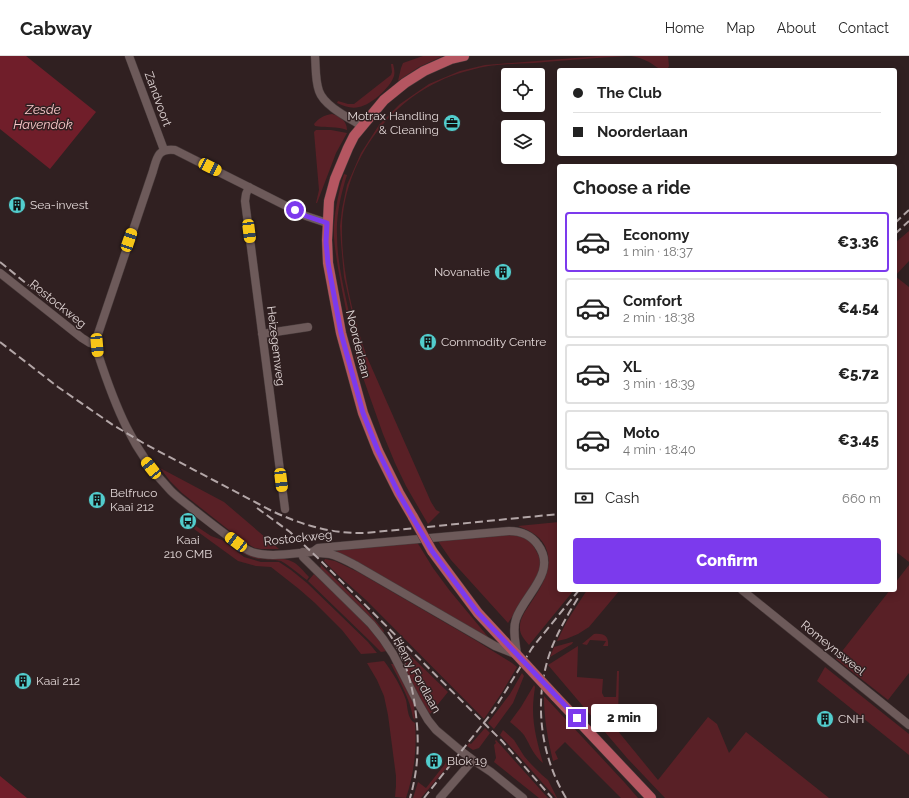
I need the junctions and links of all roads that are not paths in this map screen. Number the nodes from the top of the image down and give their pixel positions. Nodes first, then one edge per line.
1 (129, 56) edge
2 (315, 56) edge
3 (464, 56) edge
4 (362, 126) junction
5 (164, 150) junction
6 (249, 187) junction
7 (327, 223) junction
8 (0, 273) edge
9 (308, 327) dead end
10 (262, 334) junction
11 (97, 345) junction
12 (285, 509) dead end
13 (314, 551) junction
14 (302, 552) junction
15 (744, 592) edge
16 (517, 655) junction
17 (909, 725) edge
18 (473, 760) junction
19 (440, 798) edge
20 (523, 798) edge
21 (651, 798) edge

1 - 5 street, Zandvoort
2 - 4 street
3 - 4 main road, Noorderlaan
4 - 7 main road, Noorderlaan
5 - 6 street
5 - 11 street
6 - 7 street
6 - 10 street, Heizegemweg
7 - 16 main road, Noorderlaan, bridge
8 - 11 street, Rostockweg
9 - 10 street
10 - 12 street, Heizegemweg
11 - 14 street, Rostockweg
13 - 14 street, Rostockweg
13 - 16 street, Noorderlaan
13 - 16 street, Rostockweg
14 - 18 street, Henry Fordlaan
15 - 17 street, Romeynsweel
16 - 21 main road, Noorderlaan, bridge
18 - 19 street
18 - 20 street, Henry Fordlaan

